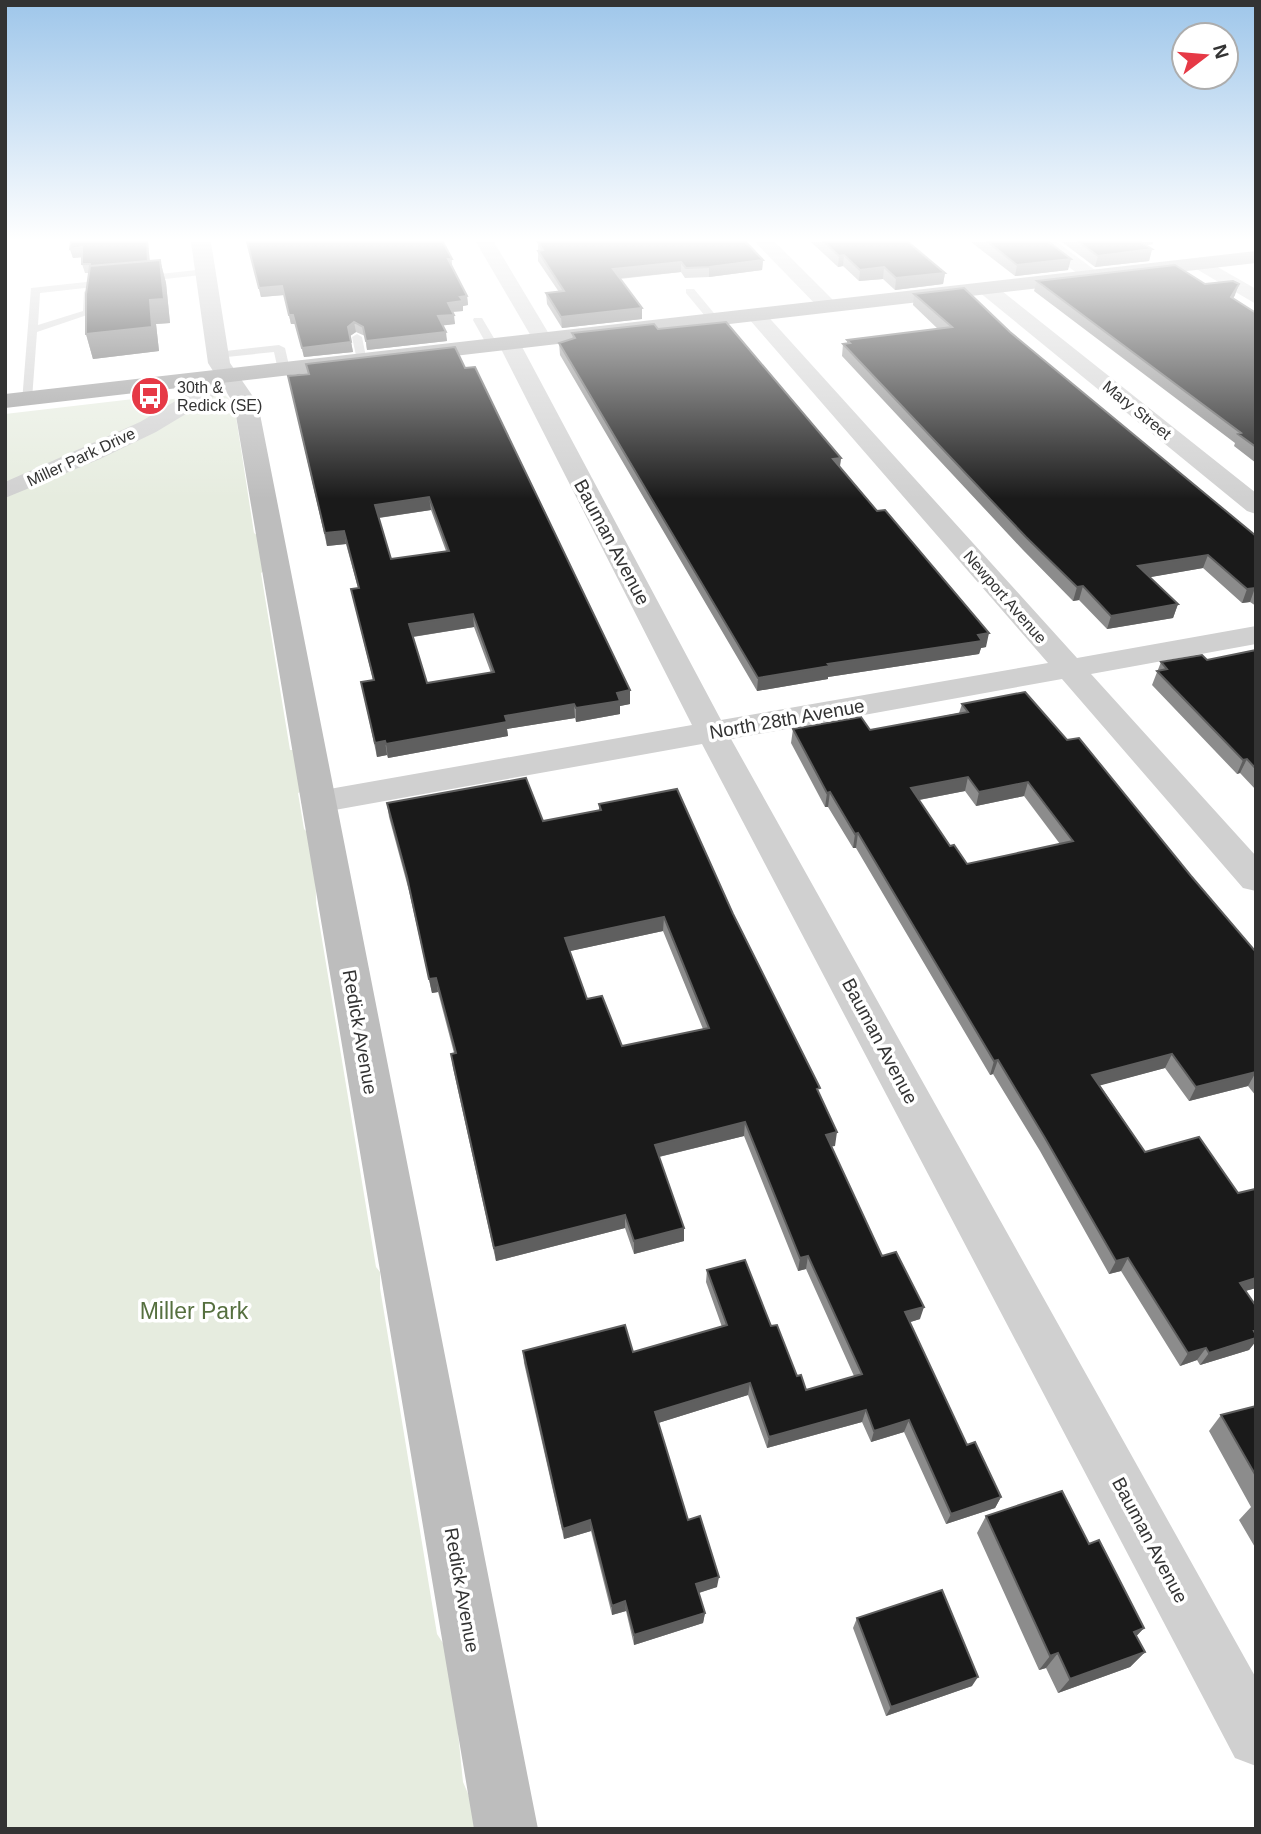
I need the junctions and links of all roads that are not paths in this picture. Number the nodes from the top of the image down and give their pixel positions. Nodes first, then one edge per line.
1 (40, 328) edge
2 (215, 328) edge
3 (503, 328) edge
4 (621, 328) edge
5 (767, 328) edge
6 (1035, 328) edge
7 (32, 330) joint
8 (357, 337) edge
9 (505, 337) junction
10 (363, 360) junction
11 (221, 365) junction
12 (16, 400) edge
13 (5, 491) edge
14 (1256, 506) edge
15 (1256, 635) edge
16 (1068, 668) junction
17 (712, 733) junction
18 (318, 802) junction
19 (1256, 879) edge
20 (1256, 1737) edge
21 (506, 1829) edge

1 - 7 lane
2 - 11 street, Redick Avenue
3 - 9 street, Bauman Avenue
4 - 9 highway
5 - 16 street, Newport Avenue
6 - 14 street, Mary Street
7 - 12 lane
8 - 10 lane
9 - 10 highway
9 - 17 street, Bauman Avenue
10 - 11 highway
11 - 12 highway
11 - 13 street, Miller Park Drive
11 - 18 street, Redick Avenue
15 - 16 street, North 28th Avenue
16 - 17 street, North 28th Avenue
16 - 19 street, Newport Avenue
17 - 18 street, North 28th Avenue
17 - 20 street, Bauman Avenue
18 - 21 street, Redick Avenue

